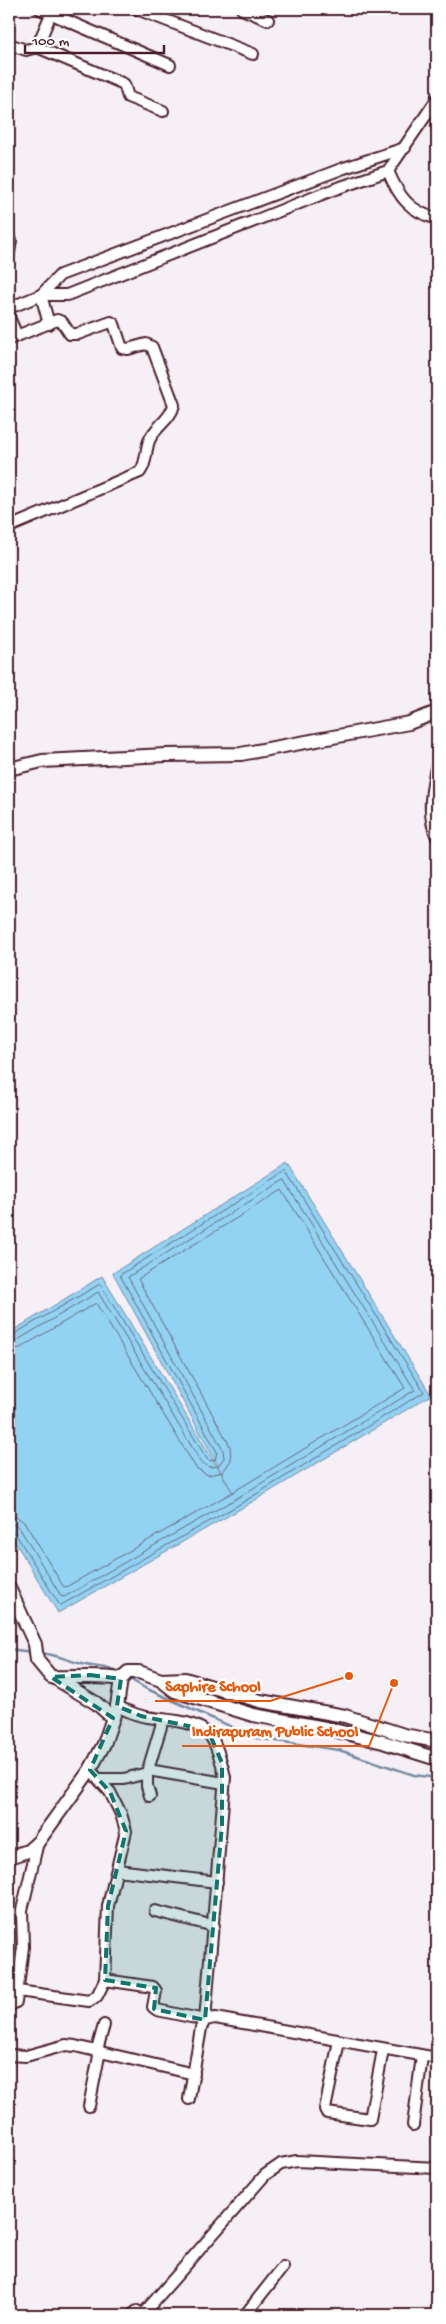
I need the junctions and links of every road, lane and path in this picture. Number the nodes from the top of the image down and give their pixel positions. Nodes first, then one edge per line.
1 (40, 9) edge
2 (138, 9) edge
3 (242, 9) edge
4 (268, 20) dead end
5 (48, 22) dead end
6 (9, 44) edge
7 (37, 47) junction
8 (253, 54) dead end
9 (170, 65) dead end
10 (437, 100) edge
11 (163, 111) dead end
12 (405, 148) junction
13 (388, 171) junction
14 (437, 219) edge
15 (9, 237) edge
16 (9, 252) edge
17 (41, 295) junction
18 (9, 308) edge
19 (9, 317) edge
20 (49, 324) junction
21 (13, 338) edge
22 (9, 527) edge
23 (437, 712) edge
24 (437, 763) edge
25 (9, 770) edge
26 (437, 837) edge
27 (9, 1588) edge
28 (51, 1676) junction
29 (125, 1676) junction
30 (161, 1680) junction
31 (115, 1712) junction
32 (163, 1720) junction
33 (437, 1741) edge
34 (437, 1759) edge
35 (150, 1772) junction
36 (95, 1774) junction
37 (224, 1783) junction
38 (150, 1796) dead end
39 (38, 1842) junction
40 (9, 1857) edge
41 (117, 1870) junction
42 (217, 1882) junction
43 (155, 1911) dead end
44 (214, 1926) junction
45 (105, 1980) junction
46 (18, 1991) junction
47 (9, 2006) edge
48 (205, 2020) junction
49 (104, 2025) dead end
50 (339, 2041) junction
51 (383, 2050) junction
52 (98, 2051) junction
53 (9, 2055) edge
54 (422, 2056) junction
55 (437, 2058) edge
56 (194, 2074) junction
57 (189, 2099) dead end
58 (89, 2106) dead end
59 (413, 2124) dead end
60 (437, 2168) edge
61 (283, 2266) dead end
62 (135, 2315) edge
63 (245, 2315) edge

1 - 9 street
2 - 8 street
3 - 4 street
5 - 7 street
6 - 7 street
7 - 11 street
10 - 12 street
12 - 13 street
12 - 17 street
13 - 14 street
13 - 17 street
15 - 16 street
17 - 18 street
17 - 20 street
19 - 21 street
20 - 21 street
20 - 22 street
23 - 25 street
24 - 26 street
27 - 28 street
28 - 29 street
28 - 31 street
29 - 30 street
29 - 31 street
30 - 33 street
30 - 34 street
31 - 32 street
31 - 36 street
32 - 35 street
32 - 37 street
35 - 36 street
35 - 37 street
35 - 38 street
36 - 39 street
36 - 41 street
37 - 42 street
39 - 40 street
39 - 46 street
41 - 42 street
41 - 45 street
42 - 44 street
43 - 44 street
44 - 48 street
45 - 46 street
45 - 48 street
46 - 47 street
48 - 50 street
48 - 56 street
49 - 52 street
50 - 51 street
50 - 51 street
51 - 54 street
52 - 53 street
52 - 56 street
52 - 58 street
54 - 55 street
54 - 59 street
56 - 57 street
60 - 62 street
61 - 63 street

